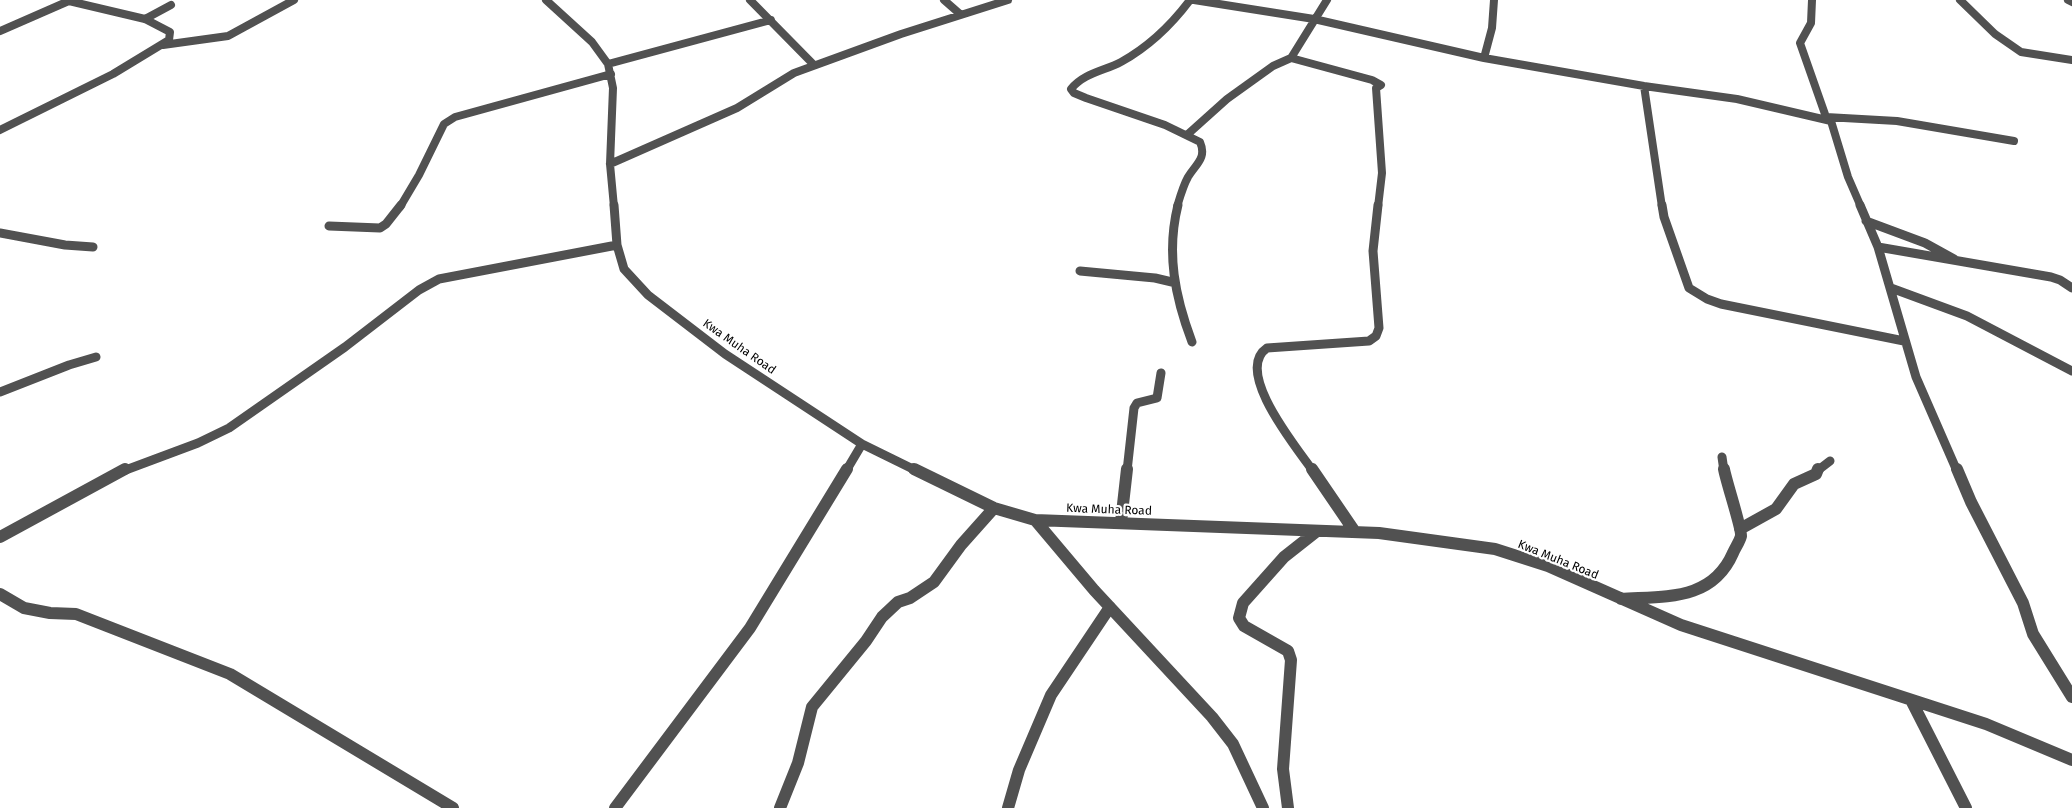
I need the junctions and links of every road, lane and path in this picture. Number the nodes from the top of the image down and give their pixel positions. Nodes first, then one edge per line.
1 (70, 0) edge
2 (294, 0) edge
3 (546, 0) edge
4 (750, 0) edge
5 (944, 0) edge
6 (1008, 0) edge
7 (1192, 0) edge
8 (1327, 0) edge
9 (1494, 0) edge
10 (1812, 0) edge
11 (1960, 0) edge
12 (2068, 0) edge
13 (59, 2) edge
14 (2072, 2) edge
15 (171, 6) dead end
16 (960, 14) junction
17 (145, 19) junction
18 (771, 20) junction
19 (1314, 20) junction
20 (0, 31) edge
21 (163, 45) junction
22 (1291, 58) junction
23 (1484, 58) junction
24 (2072, 60) edge
25 (814, 65) junction
26 (609, 69) junction
27 (1644, 86) junction
28 (1829, 119) junction
29 (0, 130) edge
30 (1188, 134) junction
31 (2014, 141) dead end
32 (610, 164) junction
33 (1866, 221) junction
34 (329, 226) dead end
35 (0, 233) edge
36 (617, 245) junction
37 (93, 247) dead end
38 (1878, 248) junction
39 (1960, 263) junction
40 (1080, 271) dead end
41 (1172, 282) junction
42 (1890, 288) junction
43 (2072, 288) edge
44 (1904, 341) junction
45 (1192, 342) dead end
46 (96, 357) dead end
47 (2072, 371) edge
48 (1161, 373) dead end
49 (0, 392) edge
50 (862, 444) junction
51 (1722, 457) dead end
52 (1830, 461) dead end
53 (994, 508) junction
54 (1035, 520) junction
55 (1121, 522) junction
56 (1740, 529) junction
57 (1317, 531) junction
58 (1355, 532) junction
59 (0, 537) edge
60 (0, 594) edge
61 (1620, 600) junction
62 (1110, 607) junction
63 (2072, 697) edge
64 (1911, 700) junction
65 (2072, 760) edge
66 (453, 808) edge
67 (616, 808) edge
68 (780, 808) edge
69 (1008, 808) edge
70 (1263, 808) edge
71 (1288, 808) edge
72 (1966, 808) edge

1 - 13 street
1 - 17 street
2 - 21 street
3 - 26 street
4 - 18 street
5 - 16 street
6 - 16 street
7 - 19 street
7 - 30 street
8 - 19 street
9 - 23 street
10 - 28 street
11 - 24 street
12 - 14 street
13 - 20 street
15 - 17 street
16 - 25 street
17 - 21 street
18 - 25 street
18 - 26 street
19 - 22 street
19 - 23 street
21 - 29 street
22 - 30 street
22 - 58 street
23 - 27 street
25 - 32 street
26 - 32 street, Kwa Muha Road
26 - 34 street
27 - 28 street
27 - 44 street
28 - 31 street
28 - 33 street
30 - 41 street
32 - 36 street, Kwa Muha Road
33 - 38 street
33 - 39 street
35 - 37 street
36 - 50 street, Kwa Muha Road
36 - 59 street
38 - 39 street
38 - 42 street
39 - 43 street
40 - 41 street
41 - 45 street
42 - 44 street
42 - 47 street
44 - 63 street
46 - 49 street
48 - 55 street
50 - 53 street, Kwa Muha Road
50 - 67 street
51 - 56 street
52 - 56 street
53 - 54 street, Kwa Muha Road
53 - 68 street
54 - 55 street, Kwa Muha Road
54 - 62 street
55 - 57 street, Kwa Muha Road
56 - 61 street
57 - 58 street, Kwa Muha Road
57 - 71 street
58 - 61 street, Kwa Muha Road
60 - 66 street
61 - 64 street, Kwa Muha Road
62 - 69 street
62 - 70 street
64 - 65 street, Kwa Muha Road
64 - 72 street

